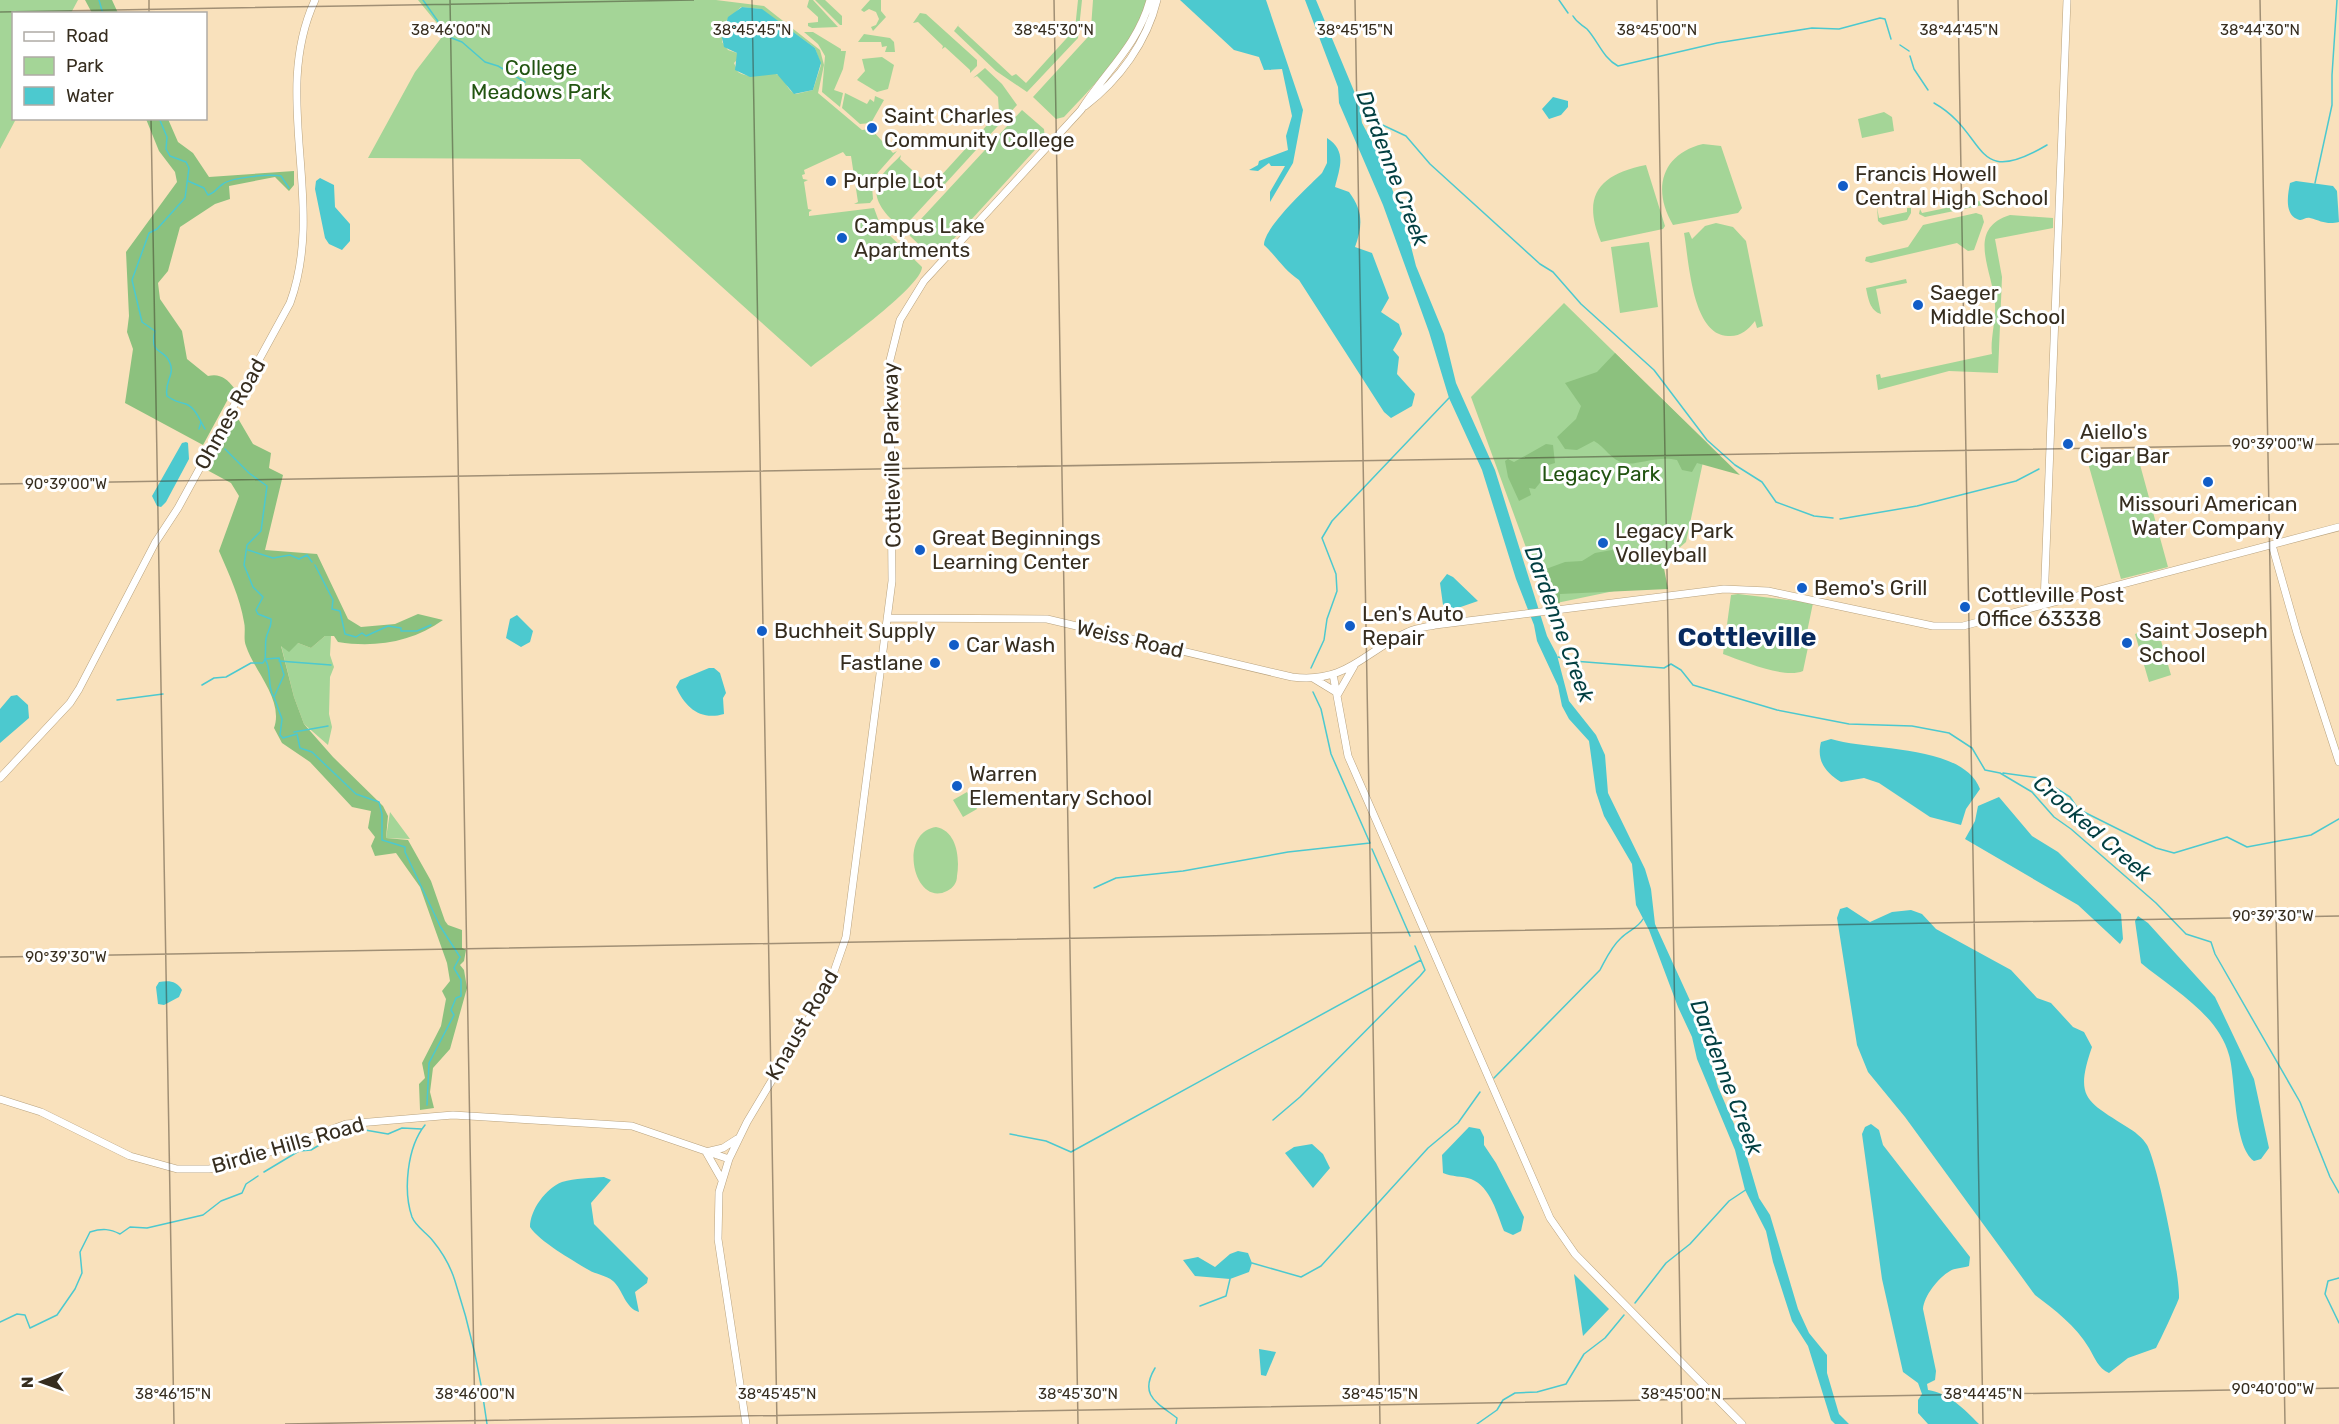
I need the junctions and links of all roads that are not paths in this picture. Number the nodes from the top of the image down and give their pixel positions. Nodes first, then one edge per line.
1 (315, 0) edge
2 (1150, 0) edge
3 (1157, 0) edge
4 (2067, 0) edge
5 (1081, 110) junction
6 (2339, 527) edge
7 (2272, 545) junction
8 (2043, 579) junction
9 (2061, 599) junction
10 (2044, 604) junction
11 (888, 618) junction
12 (1354, 666) junction
13 (1333, 674) junction
14 (1313, 678) junction
15 (1338, 694) junction
16 (2339, 762) edge
17 (0, 778) edge
18 (0, 1099) edge
19 (740, 1138) junction
20 (706, 1152) junction
21 (729, 1159) junction
22 (722, 1180) junction
23 (746, 1424) edge
24 (1742, 1424) edge

1 - 17 main road, Ohmes Road
2 - 5 main road, Cottleville Parkway
3 - 5 main road, Cottleville Parkway
4 - 8 main road
5 - 11 main road, Cottleville Parkway
6 - 7 main road, Weiss Road
7 - 9 main road, Weiss Road
7 - 16 main road
8 - 9 main road
8 - 10 main road
9 - 10 main road, Weiss Road
10 - 12 main road, Weiss Road
11 - 14 main road, Weiss Road
11 - 19 main road, Knaust Road
12 - 13 main road, Weiss Road
12 - 15 main road
13 - 14 main road, Weiss Road
13 - 15 main road
14 - 15 main road
15 - 24 main road
18 - 20 main road, Birdie Hills Road
19 - 20 main road
19 - 21 main road, Knaust Road
20 - 21 main road, Birdie Hills Road
20 - 22 main road
21 - 22 main road, Knaust Road
22 - 23 main road, Knaust Road

